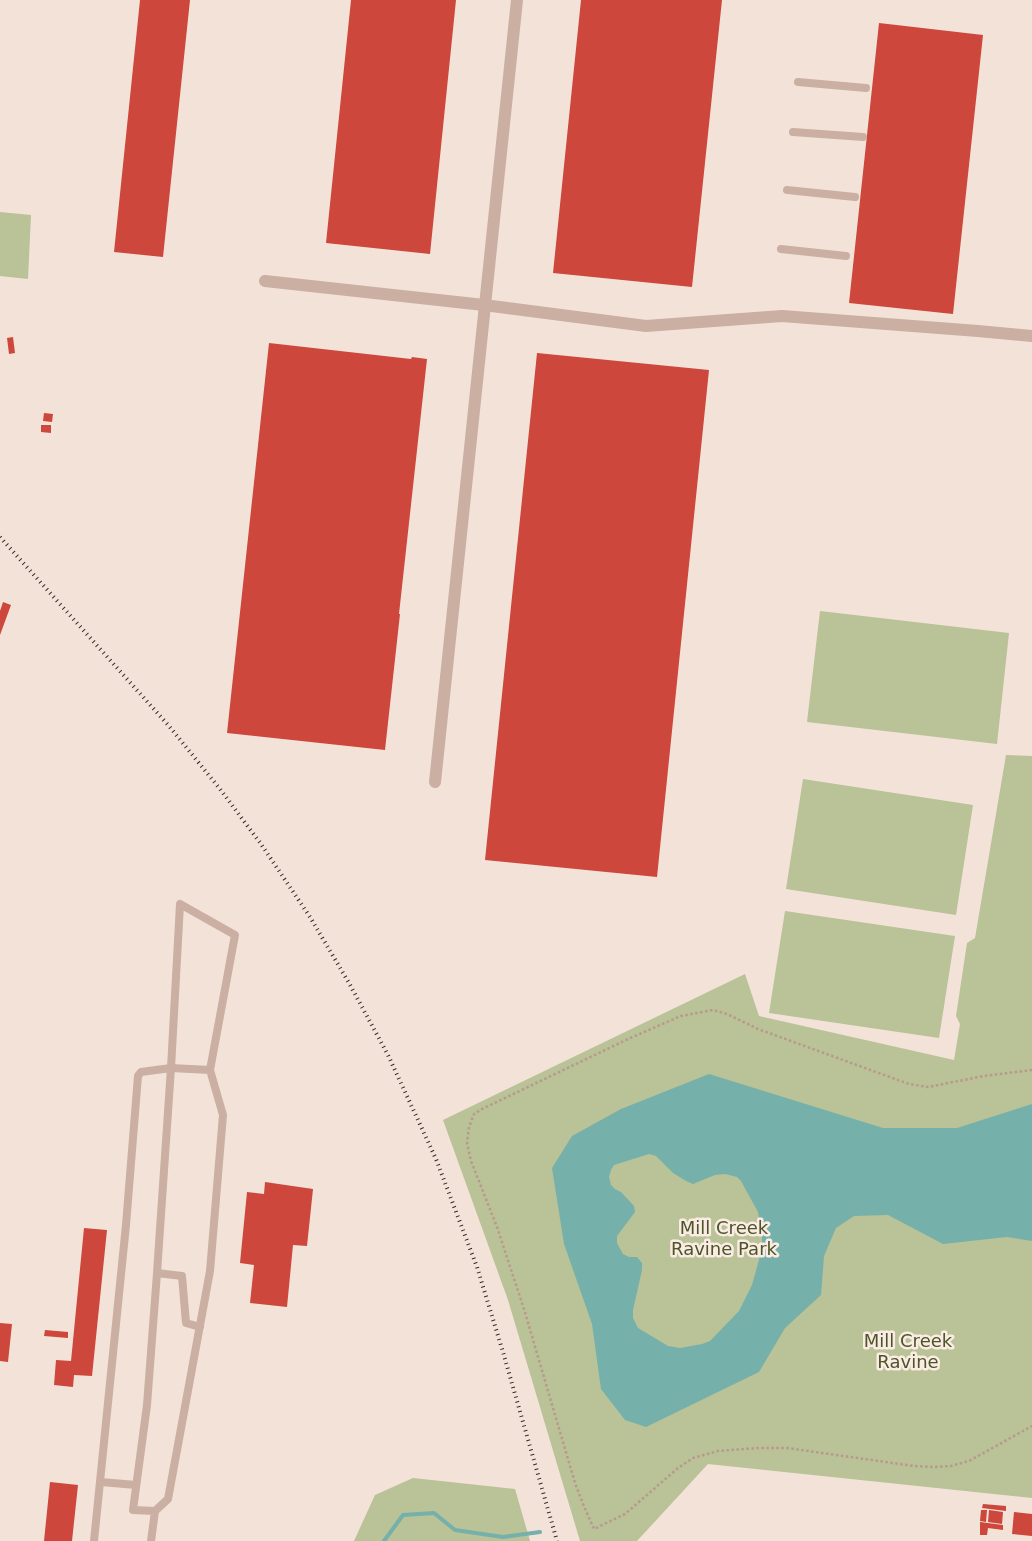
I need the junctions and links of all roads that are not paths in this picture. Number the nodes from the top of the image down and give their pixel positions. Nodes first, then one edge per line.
1 (517, 0) edge
2 (798, 82) dead end
3 (866, 88) dead end
4 (793, 132) dead end
5 (863, 137) dead end
6 (787, 190) dead end
7 (854, 197) dead end
8 (781, 249) dead end
9 (846, 256) dead end
10 (265, 281) dead end
11 (484, 305) junction
12 (1032, 336) edge
13 (435, 782) dead end
14 (171, 1068) junction
15 (210, 1070) junction
16 (157, 1273) junction
17 (200, 1327) junction
18 (101, 1482) junction
19 (136, 1485) junction
20 (155, 1511) junction
21 (94, 1541) edge
22 (151, 1541) edge

1 - 11 street
2 - 3 lane
4 - 5 lane
6 - 7 lane
8 - 9 lane
10 - 11 street
11 - 12 street
11 - 13 street
14 - 15 lane
14 - 15 lane
14 - 16 lane
14 - 18 lane
15 - 17 lane
16 - 17 lane
16 - 19 lane
17 - 20 lane
18 - 19 lane
18 - 21 lane
19 - 20 lane
20 - 22 lane

